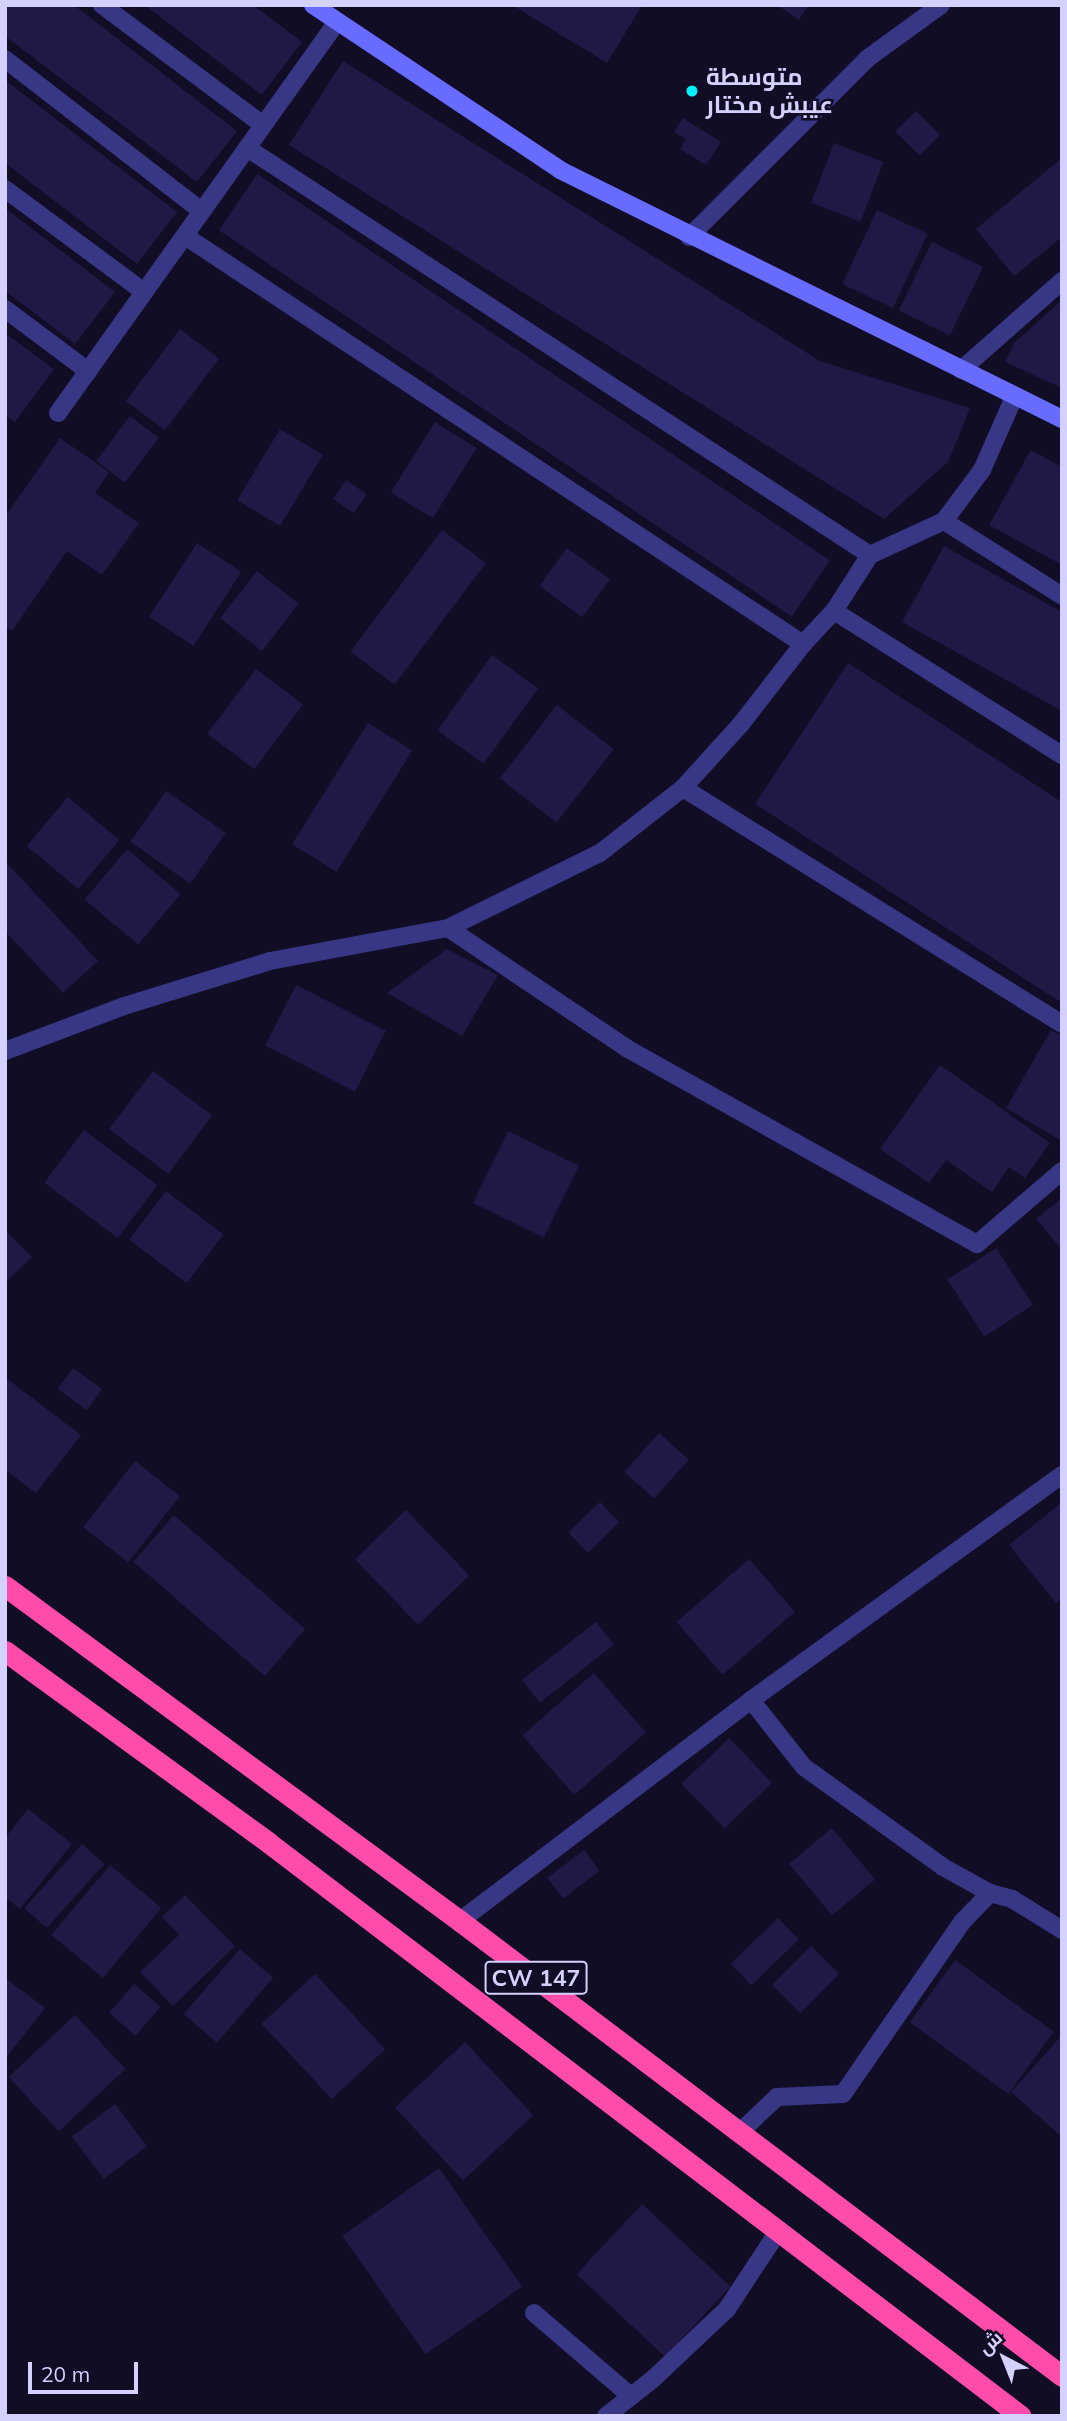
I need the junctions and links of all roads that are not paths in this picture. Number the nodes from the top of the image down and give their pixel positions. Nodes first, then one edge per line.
1 (102, 5) edge
2 (313, 5) edge
3 (941, 5) edge
4 (337, 22) junction
5 (5, 59) edge
6 (263, 125) junction
7 (247, 148) junction
8 (5, 189) edge
9 (202, 211) junction
10 (185, 236) junction
11 (689, 236) junction
12 (1062, 281) edge
13 (144, 292) junction
14 (5, 309) edge
15 (961, 370) junction
16 (88, 372) junction
17 (1014, 397) junction
18 (58, 413) dead end
19 (1062, 419) edge
20 (944, 521) junction
21 (870, 555) junction
22 (1062, 596) edge
23 (834, 611) junction
24 (803, 644) junction
25 (1062, 755) edge
26 (683, 788) junction
27 (448, 928) junction
28 (1062, 1024) edge
29 (5, 1051) edge
30 (1062, 1171) edge
31 (1062, 1475) edge
32 (5, 1586) edge
33 (5, 1651) edge
34 (751, 1700) junction
35 (990, 1893) junction
36 (460, 1921) junction
37 (1062, 1930) edge
38 (740, 2132) junction
39 (779, 2230) junction
40 (534, 2313) dead end
41 (1062, 2376) edge
42 (631, 2396) junction
43 (606, 2416) edge
44 (1021, 2416) edge

1 - 6 street
2 - 4 street
3 - 11 street
4 - 6 street
4 - 11 street
5 - 9 street
6 - 7 street
7 - 9 street
7 - 21 street
8 - 13 street
9 - 10 street
10 - 13 street
10 - 24 street
11 - 15 street
12 - 15 street
13 - 16 street
14 - 16 street
15 - 17 street
16 - 18 street
17 - 19 street
17 - 20 street
20 - 21 street
20 - 22 street
21 - 23 street
23 - 24 street
23 - 25 street
24 - 26 street
26 - 27 street
26 - 28 street
27 - 29 street
27 - 30 street
31 - 34 street
32 - 36 highway, CW 147
33 - 39 highway, CW 147
34 - 35 street
34 - 36 street
35 - 37 street
35 - 38 street
36 - 38 highway, CW 147
38 - 41 highway, CW 147
39 - 42 street
39 - 44 highway, CW 147
40 - 42 street
42 - 43 street

